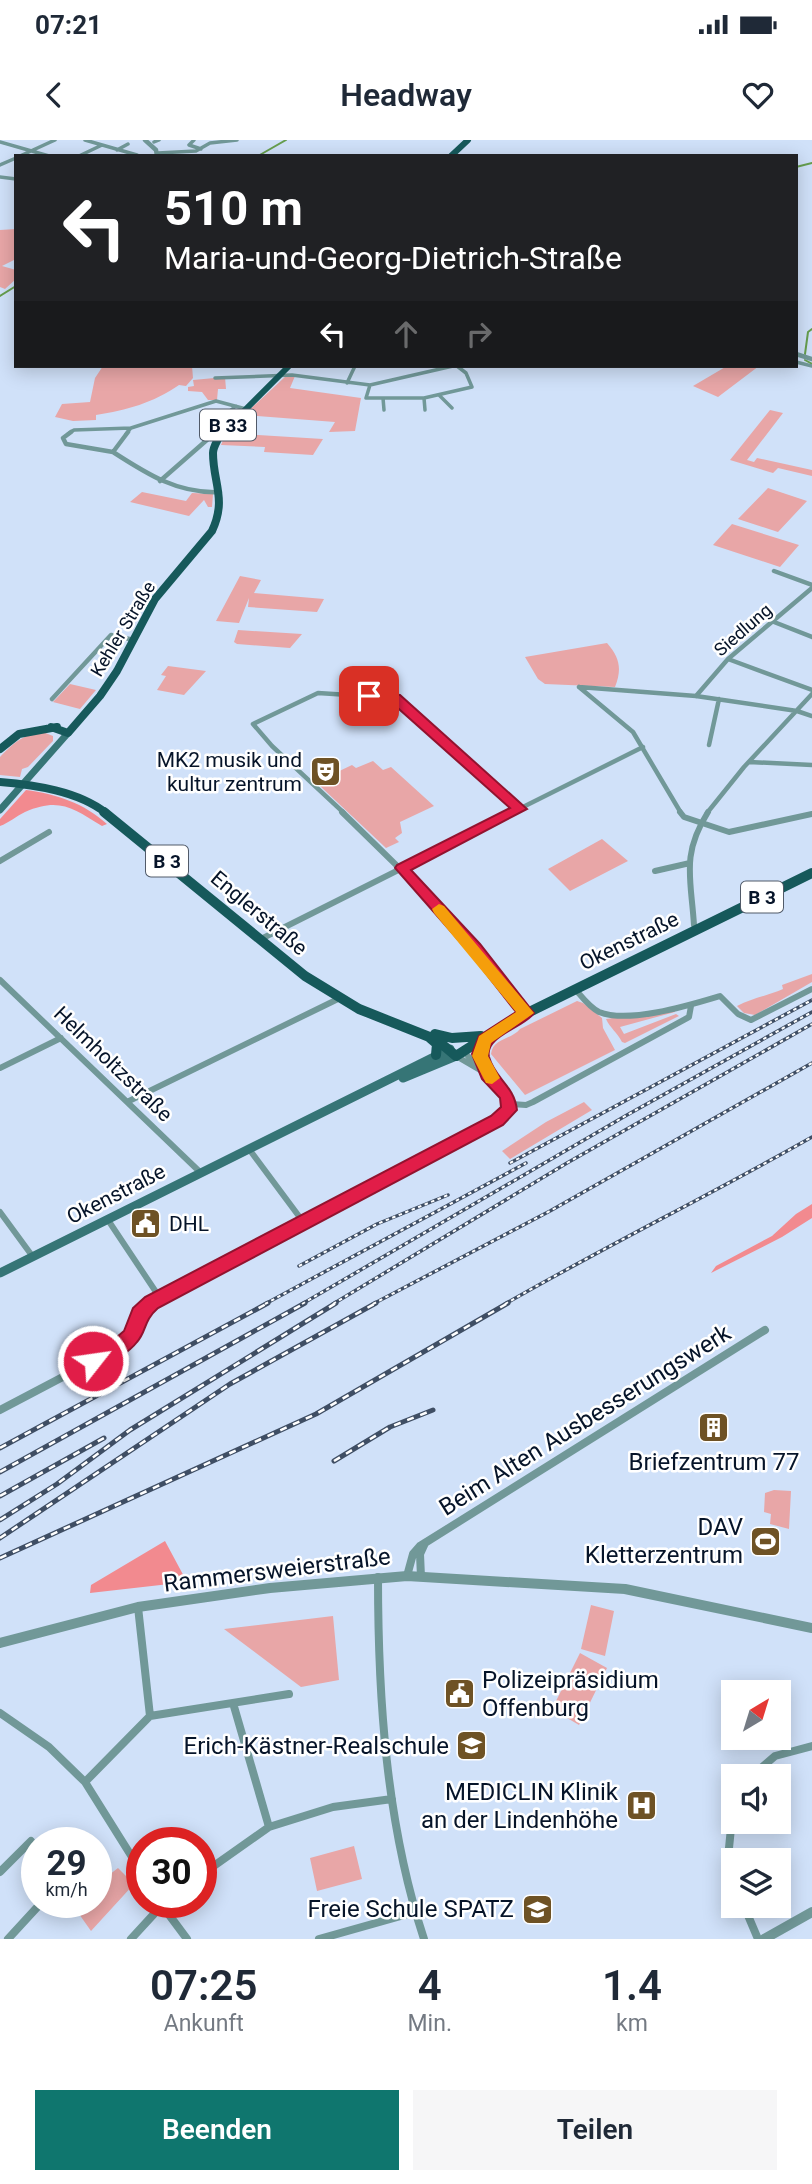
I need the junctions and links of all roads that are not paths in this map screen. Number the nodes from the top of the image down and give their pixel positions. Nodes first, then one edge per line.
1 (55, 140) edge
2 (85, 140) edge
3 (145, 140) edge
4 (159, 140) edge
5 (194, 140) edge
6 (237, 140) edge
7 (468, 140) edge
8 (0, 142) edge
9 (154, 142) dead end
10 (211, 142) edge
11 (102, 143) edge
12 (128, 144) dead end
13 (117, 149) junction
14 (201, 149) junction
15 (32, 151) junction
16 (125, 152) junction
17 (25, 154) edge
18 (42, 154) edge
19 (83, 154) edge
20 (121, 154) edge
21 (133, 154) edge
22 (156, 154) edge
23 (164, 154) edge
24 (453, 154) edge
25 (253, 368) edge
26 (287, 368) edge
27 (354, 368) edge
28 (446, 368) edge
29 (458, 368) edge
30 (251, 375) junction
31 (280, 375) junction
32 (215, 377) dead end
33 (346, 383) junction
34 (370, 385) junction
35 (439, 395) junction
36 (383, 398) junction
37 (424, 398) junction
38 (236, 406) junction
39 (452, 408) dead end
40 (246, 409) junction
41 (384, 410) dead end
42 (425, 410) dead end
43 (131, 428) junction
44 (113, 452) junction
45 (160, 481) junction
46 (220, 492) junction
47 (774, 571) dead end
48 (812, 587) edge
49 (774, 622) junction
50 (812, 637) edge
51 (134, 639) junction
52 (728, 659) junction
53 (812, 692) edge
54 (696, 696) junction
55 (52, 699) dead end
56 (719, 699) junction
57 (797, 710) junction
58 (812, 716) edge
59 (80, 719) junction
60 (51, 727) junction
61 (68, 733) junction
62 (709, 745) dead end
63 (643, 747) junction
64 (0, 749) edge
65 (749, 762) junction
66 (812, 765) edge
67 (1, 782) edge
68 (520, 809) junction
69 (0, 810) edge
70 (812, 814) edge
71 (700, 824) junction
72 (49, 832) dead end
73 (0, 861) edge
74 (690, 863) junction
75 (402, 868) junction
76 (655, 871) dead end
77 (812, 873) edge
78 (698, 929) junction
79 (261, 939) junction
80 (0, 980) edge
81 (575, 989) junction
82 (812, 989) edge
83 (338, 999) junction
84 (691, 1006) junction
85 (526, 1013) junction
86 (424, 1033) junction
87 (61, 1038) junction
88 (483, 1038) junction
89 (456, 1048) junction
90 (436, 1055) junction
91 (0, 1068) edge
92 (488, 1074) junction
93 (382, 1085) junction
94 (127, 1102) junction
95 (510, 1104) junction
96 (249, 1149) junction
97 (201, 1173) junction
98 (0, 1212) edge
99 (108, 1220) junction
100 (304, 1223) junction
101 (33, 1257) junction
102 (0, 1273) edge
103 (160, 1298) junction
104 (765, 1330) dead end
105 (0, 1410) edge
106 (426, 1542) junction
107 (407, 1576) junction
108 (378, 1577) junction
109 (421, 1577) junction
110 (138, 1607) junction
111 (812, 1628) edge
112 (0, 1643) edge
113 (289, 1694) dead end
114 (233, 1703) junction
115 (0, 1713) edge
116 (150, 1716) junction
117 (812, 1746) edge
118 (766, 1764) edge
119 (85, 1782) junction
120 (392, 1799) junction
121 (269, 1827) junction
122 (126, 1847) edge
123 (21, 1851) edge
124 (217, 1864) edge
125 (0, 1872) edge
126 (415, 1912) junction
127 (812, 1912) edge
128 (28, 1918) edge
129 (149, 1918) edge
130 (172, 1918) edge
131 (749, 1918) edge
132 (8, 1939) edge
133 (131, 1939) edge
134 (187, 1939) edge
135 (319, 1939) edge
136 (424, 1939) edge
137 (758, 1939) edge
138 (764, 1939) edge

1 - 15 street
2 - 11 street
3 - 22 street
4 - 9 street
5 - 14 street
6 - 10 street
7 - 24 main road
8 - 15 street
10 - 14 street
11 - 13 street
11 - 19 street
12 - 13 street
13 - 16 street
14 - 23 street
15 - 17 street
15 - 18 street
16 - 20 street
16 - 21 street
25 - 30 street
26 - 31 main road, Kehler Straße / B 33
27 - 33 street
28 - 34 street
29 - 35 street
30 - 31 street
30 - 32 street
31 - 33 street
31 - 40 main road, Kehler Straße / B 33
33 - 34 street
34 - 36 street
35 - 37 street
35 - 39 street
36 - 37 street
36 - 41 street
37 - 42 street
38 - 40 street
38 - 43 street
38 - 45 street
40 - 46 main road, Kehler Straße / B 33
43 - 44 street
43 - 44 street
44 - 45 street
45 - 46 street
46 - 51 main road, Kehler Straße / B 33
47 - 48 street
48 - 49 street, Siedlung
49 - 50 street
49 - 52 street, Siedlung
51 - 55 street
51 - 59 main road, Kehler Straße / B 33
52 - 53 street
52 - 54 street, Siedlung
53 - 57 street, Okenstraße
54 - 56 street
54 - 63 street
56 - 57 street
56 - 62 street
57 - 58 street
57 - 65 street, Okenstraße
59 - 60 main road
59 - 61 main road, Kehler Straße / B 33
60 - 61 main road
60 - 64 main road
61 - 69 main road
63 - 68 street
63 - 71 street
65 - 66 street
65 - 71 street, Okenstraße
67 - 79 main road, Englerstraße / B 3
68 - 75 street
68 - 75 street
70 - 71 street
71 - 74 street, Okenstraße
72 - 73 street
74 - 76 street
74 - 78 street, Okenstraße
75 - 79 street
75 - 85 street
77 - 78 main road, B 3
78 - 81 main road, Okenstraße / B 3
79 - 83 main road, Englerstraße / B 3
80 - 87 street, Helmholtzstraße
81 - 84 street
81 - 85 main road, Okenstraße / B 3
82 - 84 street
83 - 86 main road, Englerstraße / B 3
83 - 94 street
84 - 95 street
85 - 88 main road, Okenstraße / B 3
86 - 89 main road, Englerstraße / B 3
86 - 90 main road
87 - 91 street
87 - 94 street, Helmholtzstraße
88 - 89 main road, Okenstraße / B 3
88 - 89 main road, B 3
88 - 92 street
89 - 90 main road, Okenstraße / B 3
89 - 92 street
89 - 93 main road, Okenstraße
90 - 93 main road, Okenstraße
92 - 95 street
93 - 96 main road, Okenstraße
94 - 97 street, Helmholtzstraße
95 - 100 street
96 - 97 main road, Okenstraße
96 - 100 street
97 - 99 main road, Okenstraße
98 - 101 street
99 - 101 main road, Okenstraße
99 - 103 street
100 - 103 street
101 - 102 main road, Okenstraße
103 - 105 street
104 - 106 street, Beim Alten Ausbesserungswerk
106 - 107 street, Beim Alten Ausbesserungswerk
106 - 109 street, Beim Alten Ausbesserungswerk
107 - 108 street, Rammersweierstraße
107 - 109 street, Rammersweierstraße
108 - 110 street, Rammersweierstraße
108 - 120 street
109 - 111 street, Rammersweierstraße
110 - 112 street, Rammersweierstraße
110 - 116 street
113 - 114 street
114 - 116 street
114 - 121 street
115 - 119 street
116 - 119 street
117 - 118 street
119 - 122 street
120 - 121 street
120 - 126 street
121 - 124 street
123 - 125 street
126 - 135 street
126 - 136 street
127 - 138 street
128 - 132 street
129 - 133 street
130 - 134 street
131 - 137 street

